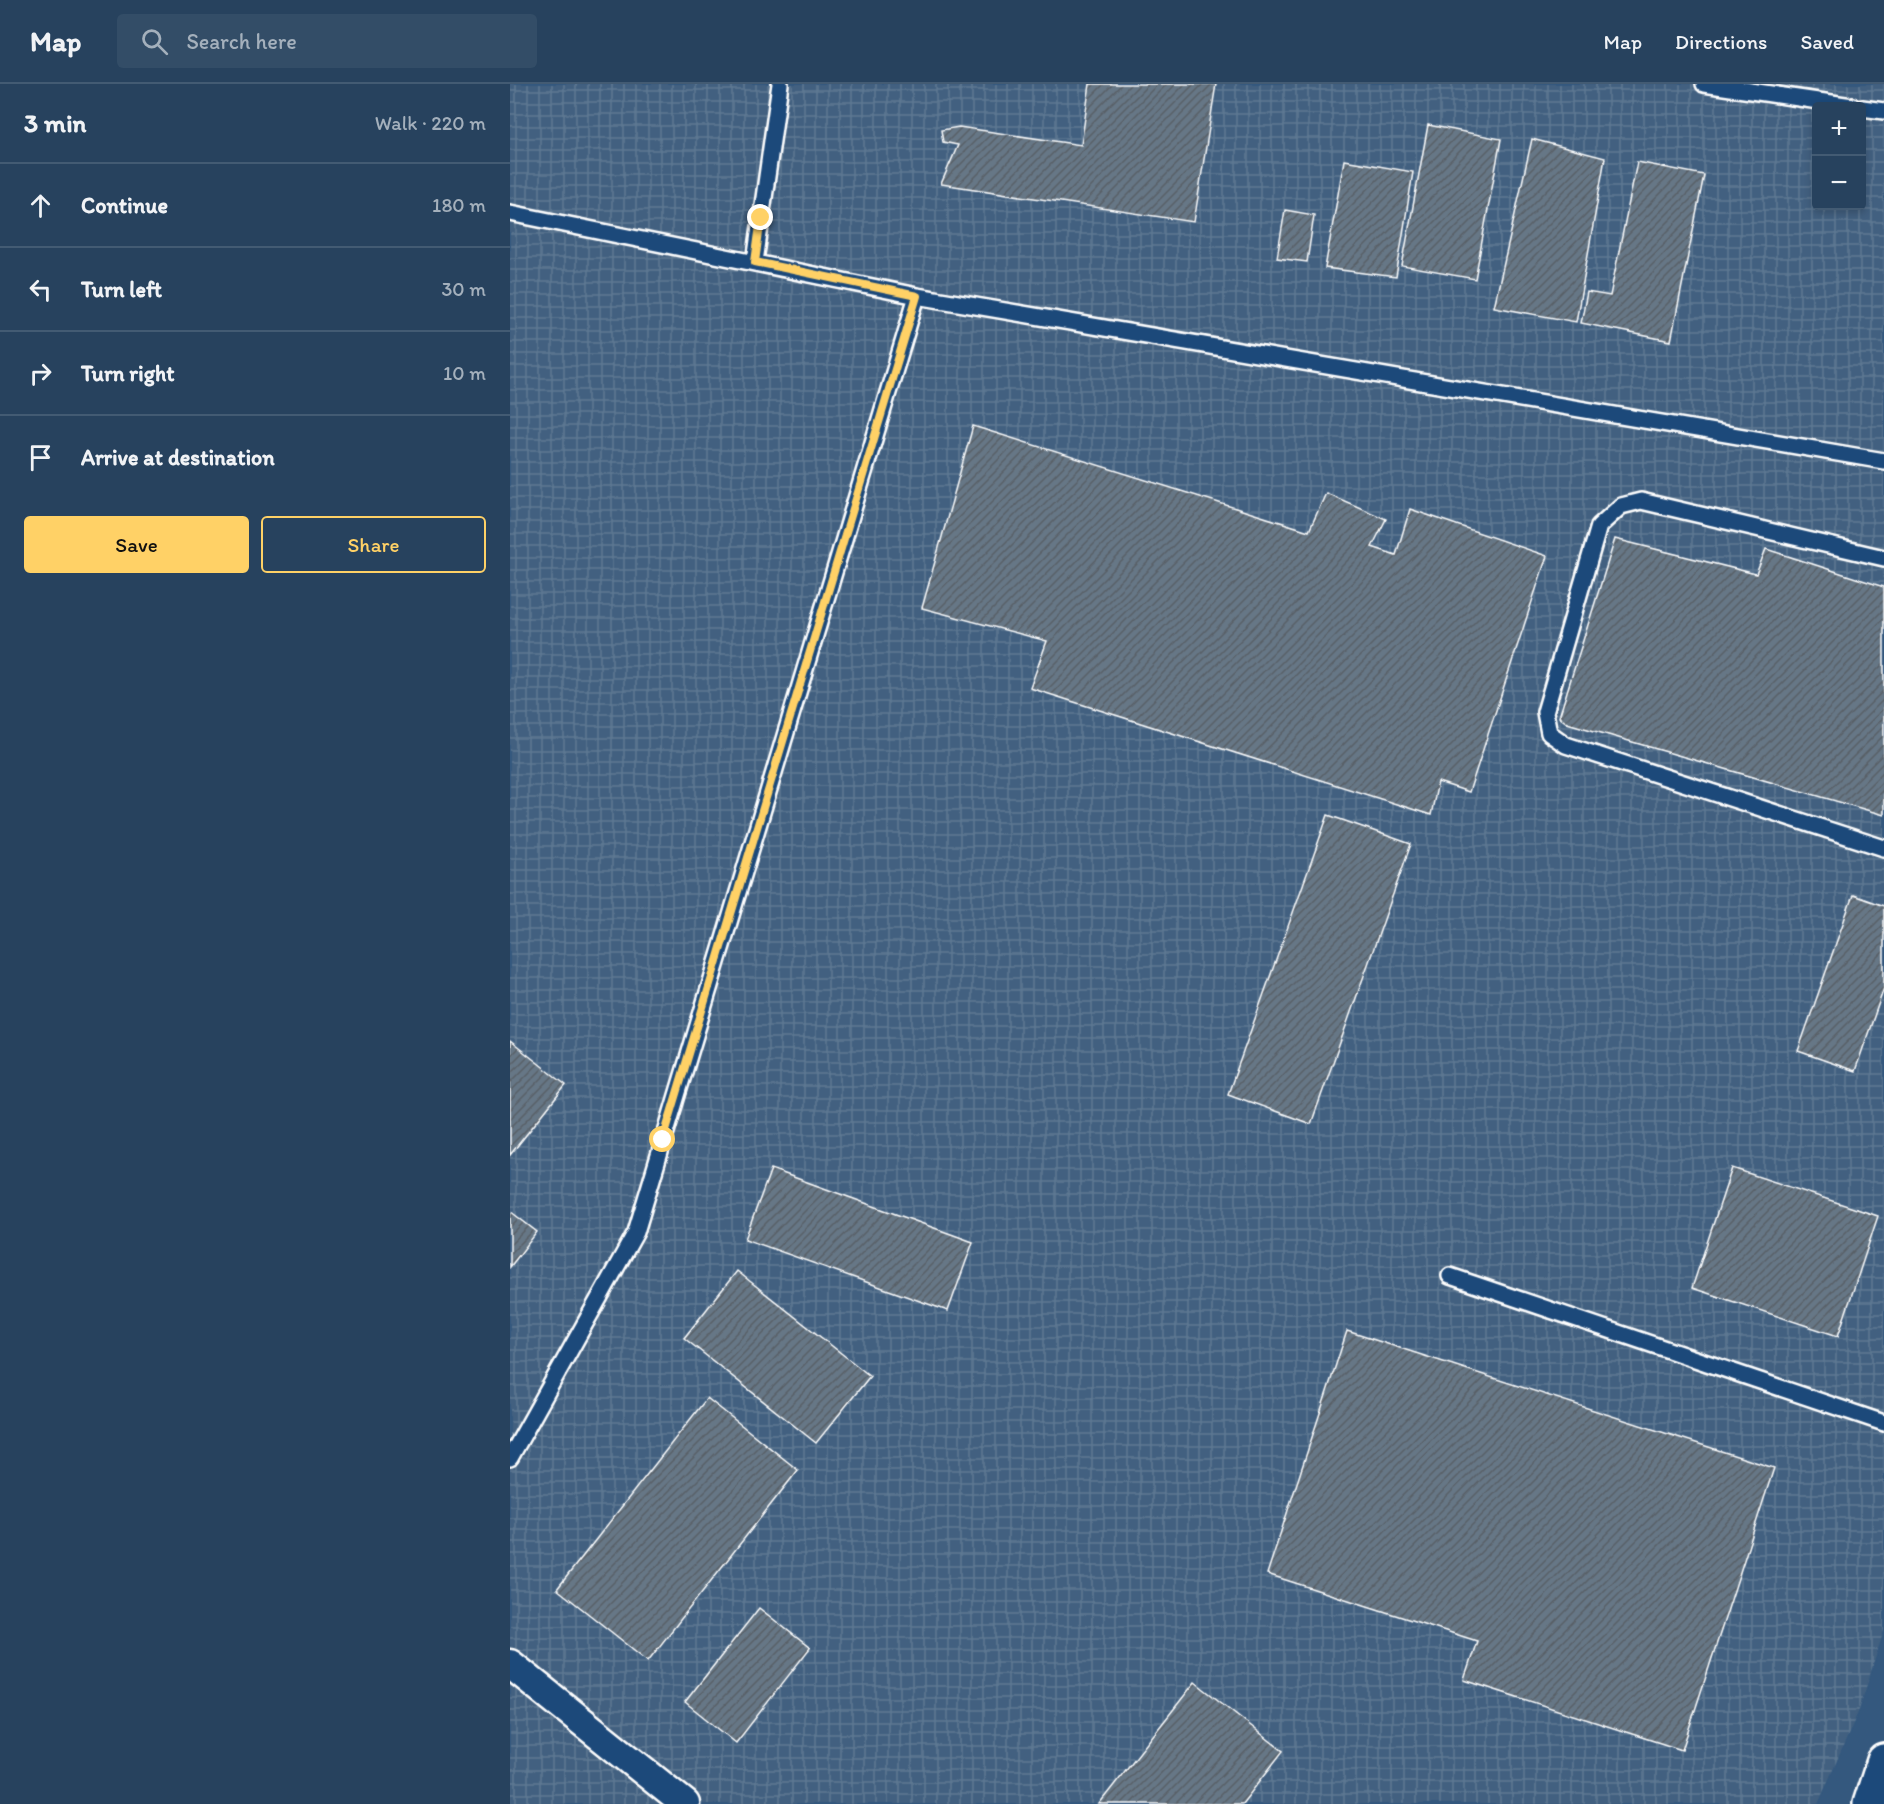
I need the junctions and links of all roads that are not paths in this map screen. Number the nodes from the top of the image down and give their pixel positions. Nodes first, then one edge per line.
1 (780, 84) edge
2 (1704, 84) edge
3 (1800, 91) edge
4 (1838, 102) edge
5 (1866, 109) edge
6 (1884, 111) edge
7 (510, 213) edge
8 (755, 262) junction
9 (917, 296) junction
10 (1884, 461) edge
11 (1884, 558) edge
12 (1884, 848) edge
13 (1450, 1276) dead end
14 (1884, 1422) edge
15 (510, 1458) edge
16 (510, 1664) edge
17 (1884, 1761) edge
18 (685, 1804) edge
19 (1870, 1804) edge

1 - 8 lane
2 - 3 lane
3 - 4 lane
5 - 6 lane
7 - 8 lane
8 - 9 lane
9 - 10 lane
9 - 15 lane
11 - 12 lane
13 - 14 lane
16 - 18 street
17 - 19 main road

